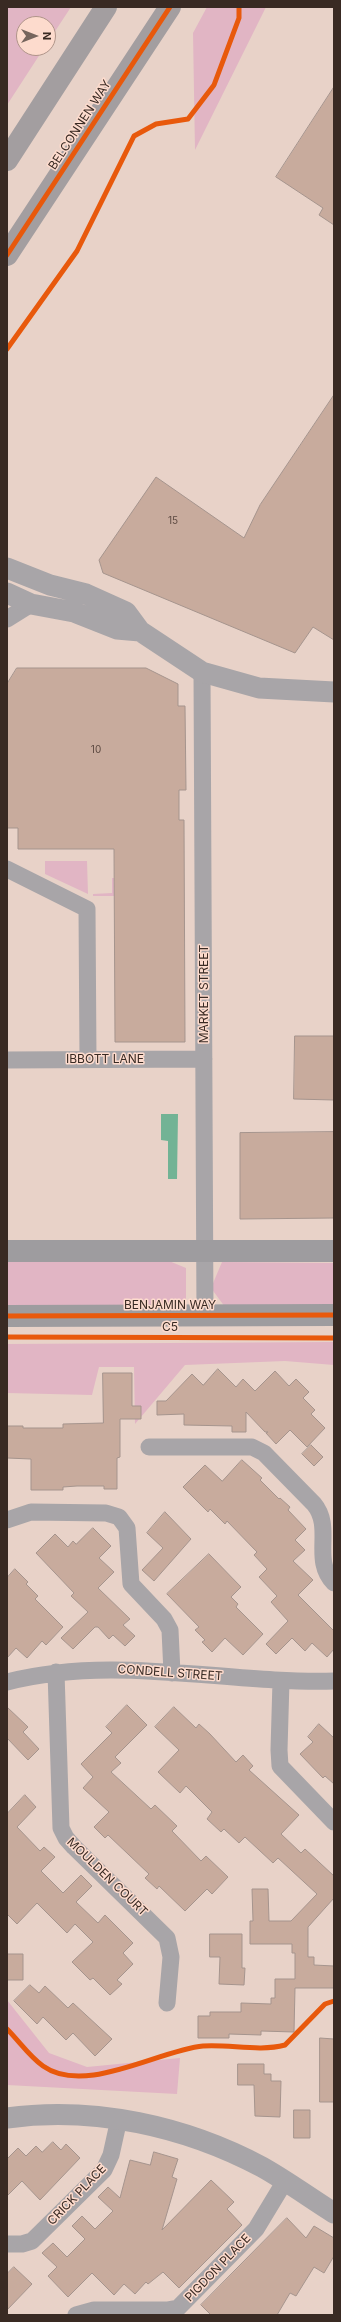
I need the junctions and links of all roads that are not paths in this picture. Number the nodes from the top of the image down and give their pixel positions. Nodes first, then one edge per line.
1 (106, 7) edge
2 (170, 7) edge
3 (7, 160) edge
4 (7, 255) edge
5 (7, 568) edge
6 (7, 593) edge
7 (31, 604) junction
8 (7, 619) edge
9 (140, 631) junction
10 (202, 672) junction
11 (334, 692) edge
12 (7, 869) edge
13 (88, 1059) junction
14 (204, 1059) junction
15 (7, 1060) edge
16 (7, 1251) edge
17 (204, 1251) junction
18 (334, 1251) edge
19 (205, 1315) junction
20 (334, 1315) edge
21 (7, 1316) edge
22 (149, 1447) dead end
23 (7, 1520) edge
24 (334, 1583) edge
25 (56, 1672) junction
26 (172, 1672) junction
27 (281, 1681) junction
28 (7, 1682) edge
29 (334, 1682) edge
30 (334, 1822) edge
31 (167, 2004) dead end
32 (7, 2118) edge
33 (119, 2119) junction
34 (286, 2181) junction
35 (334, 2212) edge
36 (7, 2244) edge
37 (76, 2315) edge

1 - 3 main road
2 - 4 main road, BELCONNEN WAY
5 - 9 street
6 - 7 street
7 - 8 street
7 - 9 street
9 - 10 street
10 - 11 street
10 - 14 street, MARKET STREET
12 - 13 street
13 - 14 street, IBBOTT LANE
13 - 15 street, IBBOTT LANE
14 - 17 street, MARKET STREET
16 - 17 main road
17 - 18 main road
17 - 19 street, MARKET STREET
19 - 20 main road, BENJAMIN WAY
19 - 21 main road, BENJAMIN WAY
22 - 24 street
23 - 26 street
25 - 26 street, CONDELL STREET
25 - 28 street, CONDELL STREET
25 - 31 street, MOULDEN COURT
26 - 27 street, CONDELL STREET
27 - 29 street, CONDELL STREET
27 - 30 street
32 - 33 street
33 - 34 street
33 - 36 street, CRICK PLACE
34 - 35 street
34 - 37 street, PIGDON PLACE

